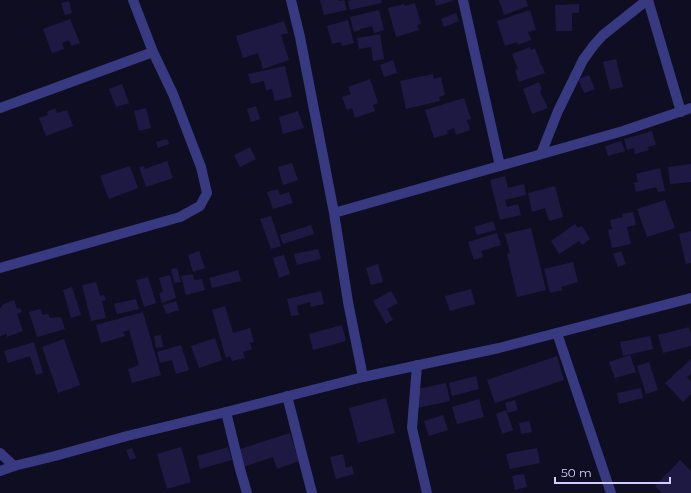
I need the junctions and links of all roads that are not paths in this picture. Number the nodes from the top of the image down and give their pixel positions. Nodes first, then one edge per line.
1 (133, 0) edge
2 (291, 0) edge
3 (463, 0) edge
4 (647, 0) edge
5 (153, 52) junction
6 (0, 108) edge
7 (686, 110) edge
8 (541, 154) junction
9 (500, 166) junction
10 (334, 213) junction
11 (0, 268) edge
12 (691, 298) edge
13 (557, 333) junction
14 (417, 365) junction
15 (363, 377) junction
16 (287, 396) junction
17 (226, 412) junction
18 (0, 453) edge
19 (14, 466) junction
20 (0, 471) edge
21 (247, 493) edge
22 (312, 493) edge
23 (427, 493) edge
24 (611, 493) edge

1 - 5 street
2 - 10 street
3 - 9 street
4 - 7 street
4 - 8 street
5 - 6 street
5 - 11 street
7 - 8 street
8 - 9 street
9 - 10 street
10 - 15 street
12 - 13 street
13 - 14 street
13 - 24 street
14 - 15 street
14 - 23 street
15 - 16 street
16 - 17 street
16 - 22 street
17 - 19 street
17 - 21 street
18 - 19 street
19 - 20 street

